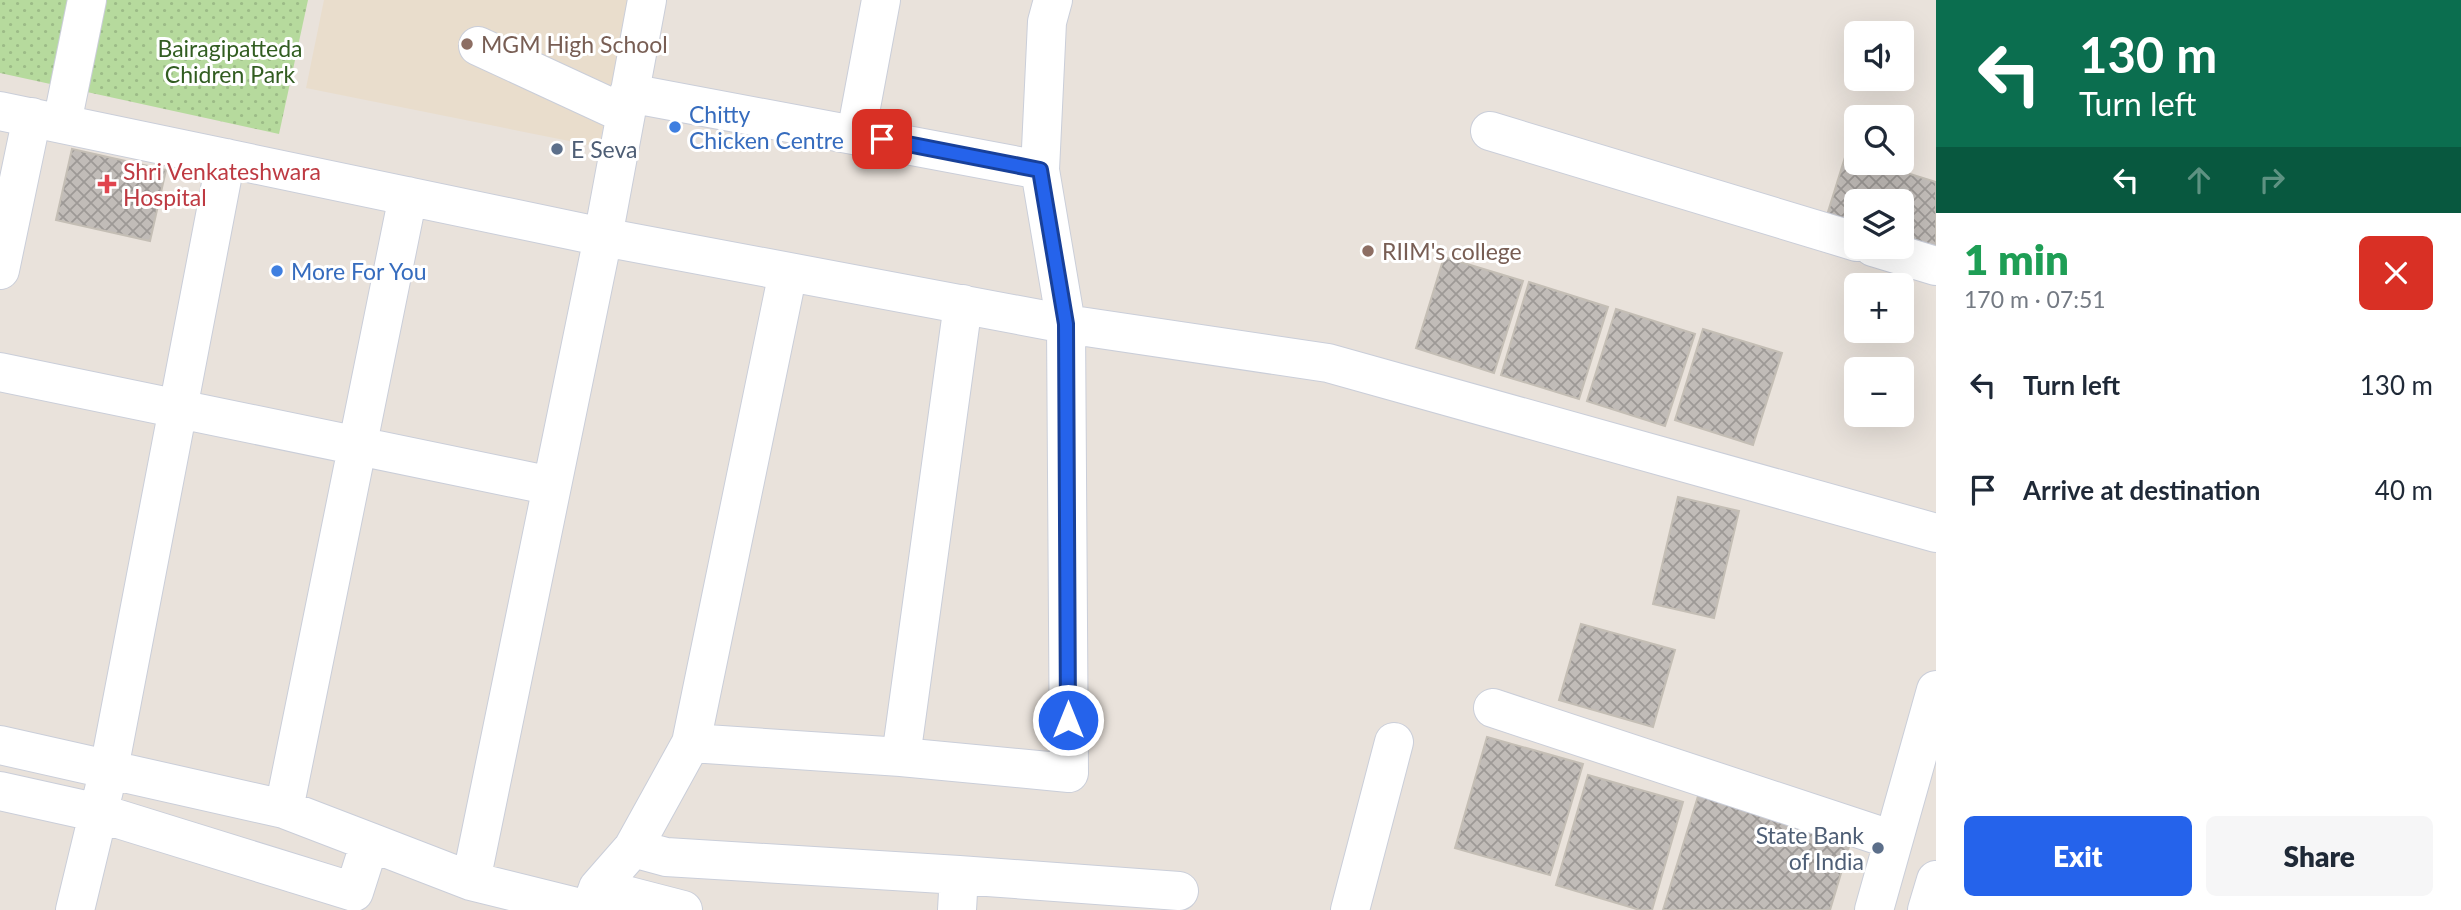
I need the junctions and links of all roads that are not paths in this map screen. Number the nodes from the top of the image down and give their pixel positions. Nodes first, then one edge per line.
1 (87, 0) edge
2 (647, 0) edge
3 (881, 0) edge
4 (1053, 0) edge
5 (478, 46) dead end
6 (627, 104) junction
7 (31, 117) edge
8 (1490, 131) dead end
9 (856, 134) junction
10 (226, 158) junction
11 (1040, 170) junction
12 (408, 196) junction
13 (603, 237) junction
14 (1844, 238) edge
15 (1913, 259) edge
16 (1936, 266) edge
17 (0, 270) edge
18 (789, 272) junction
19 (963, 304) junction
20 (1066, 324) junction
21 (0, 372) edge
22 (176, 408) junction
23 (357, 446) junction
24 (552, 486) junction
25 (1936, 533) edge
26 (1936, 690) edge
27 (1493, 708) dead end
28 (1394, 742) dead end
29 (691, 743) junction
30 (0, 745) edge
31 (901, 757) junction
32 (109, 769) junction
33 (0, 791) edge
34 (284, 809) junction
35 (99, 813) junction
36 (1893, 840) junction
37 (370, 842) junction
38 (633, 848) junction
39 (1936, 880) edge
40 (471, 881) junction
41 (958, 892) edge
42 (1058, 897) edge
43 (1161, 897) edge
44 (339, 899) edge
45 (592, 903) edge
46 (75, 910) edge
47 (683, 910) edge
48 (1350, 910) edge
49 (1874, 910) edge
50 (1927, 910) edge

1 - 7 street
2 - 6 street
3 - 9 street
4 - 11 street
5 - 6 street
6 - 9 street
6 - 13 street
7 - 10 street
7 - 17 street
8 - 14 street
9 - 11 street
10 - 12 street
10 - 22 street
11 - 20 street
12 - 13 street
12 - 23 street
13 - 18 street
13 - 24 street
15 - 16 street
18 - 19 street
18 - 29 street
19 - 20 street
19 - 31 street
20 - 25 street
20 - 31 street
21 - 22 street
22 - 23 street
22 - 32 street
23 - 24 street
23 - 34 street
24 - 40 street
26 - 36 street
27 - 36 street
28 - 48 street
29 - 31 street
29 - 38 street
30 - 32 street
32 - 34 street
32 - 35 street
33 - 35 street
34 - 37 street
35 - 44 street
35 - 46 street
36 - 49 street
37 - 40 street
37 - 44 street
38 - 41 street
38 - 45 street
39 - 50 street
40 - 45 street
41 - 42 street
42 - 43 street
45 - 47 street

